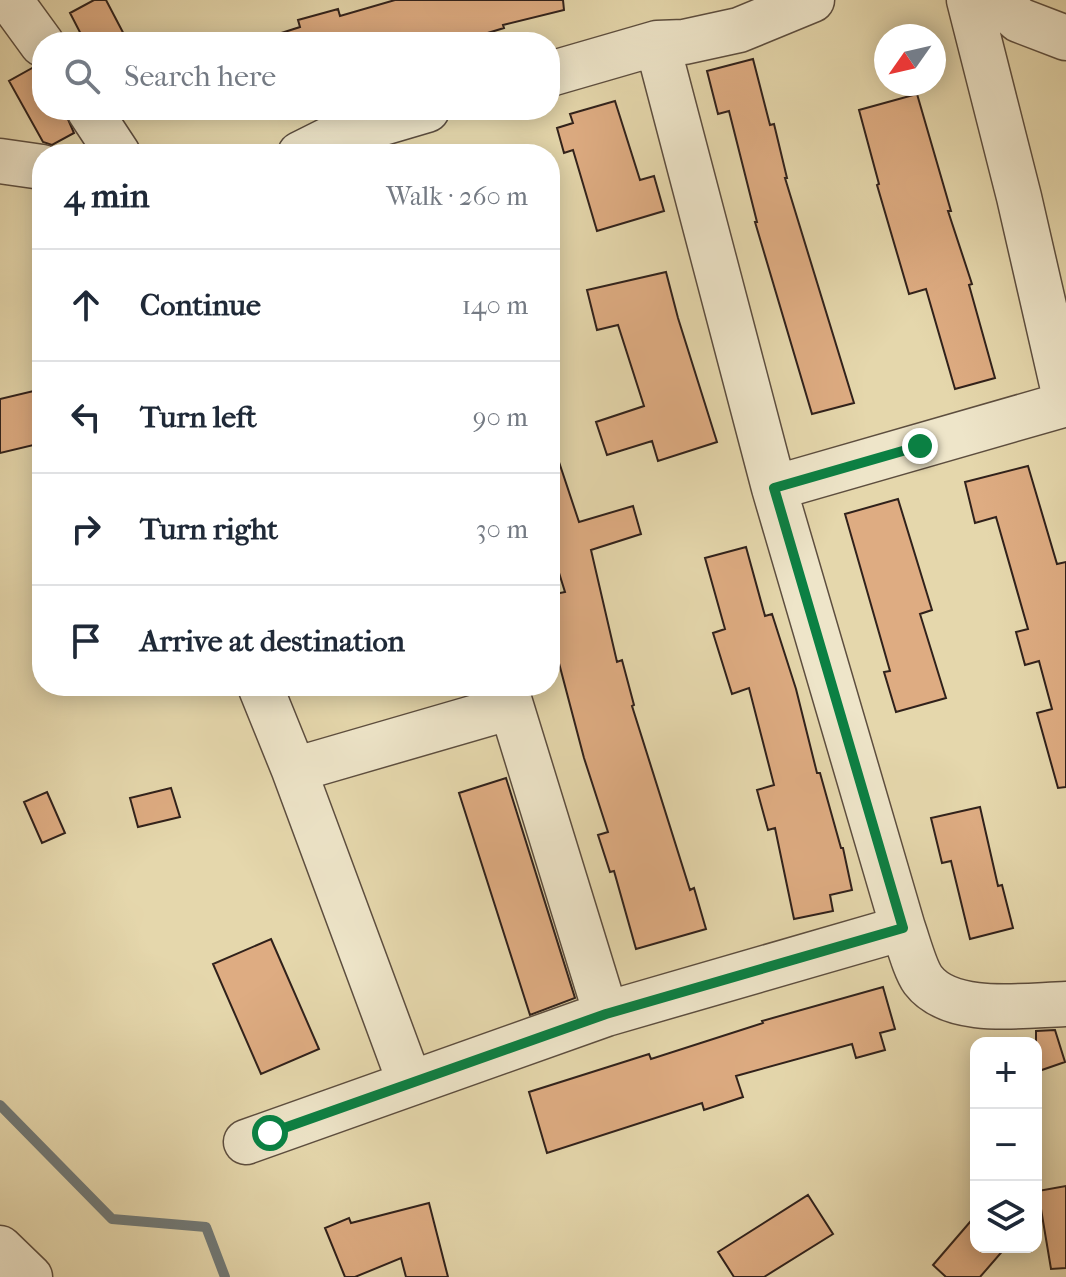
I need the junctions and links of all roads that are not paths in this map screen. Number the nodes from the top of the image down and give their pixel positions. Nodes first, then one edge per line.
1 (10, 0) edge
2 (812, 0) edge
3 (969, 0) edge
4 (997, 0) edge
5 (33, 32) edge
6 (1066, 38) edge
7 (657, 43) junction
8 (560, 71) edge
9 (96, 120) edge
10 (400, 120) edge
11 (111, 144) edge
12 (336, 144) edge
13 (0, 161) edge
14 (32, 166) edge
15 (1066, 403) edge
16 (774, 488) junction
17 (264, 696) edge
18 (508, 696) edge
19 (294, 770) junction
20 (903, 928) junction
21 (1066, 1004) edge
22 (606, 1014) junction
23 (410, 1083) junction
24 (246, 1142) dead end

1 - 5 street
2 - 7 street
3 - 15 street
4 - 6 street
7 - 8 street
7 - 16 street
9 - 11 street
10 - 12 street
13 - 14 street
15 - 16 street
16 - 20 street
17 - 19 street
18 - 19 street
18 - 22 street
19 - 23 street
20 - 21 street
20 - 22 street
22 - 23 street
23 - 24 street

